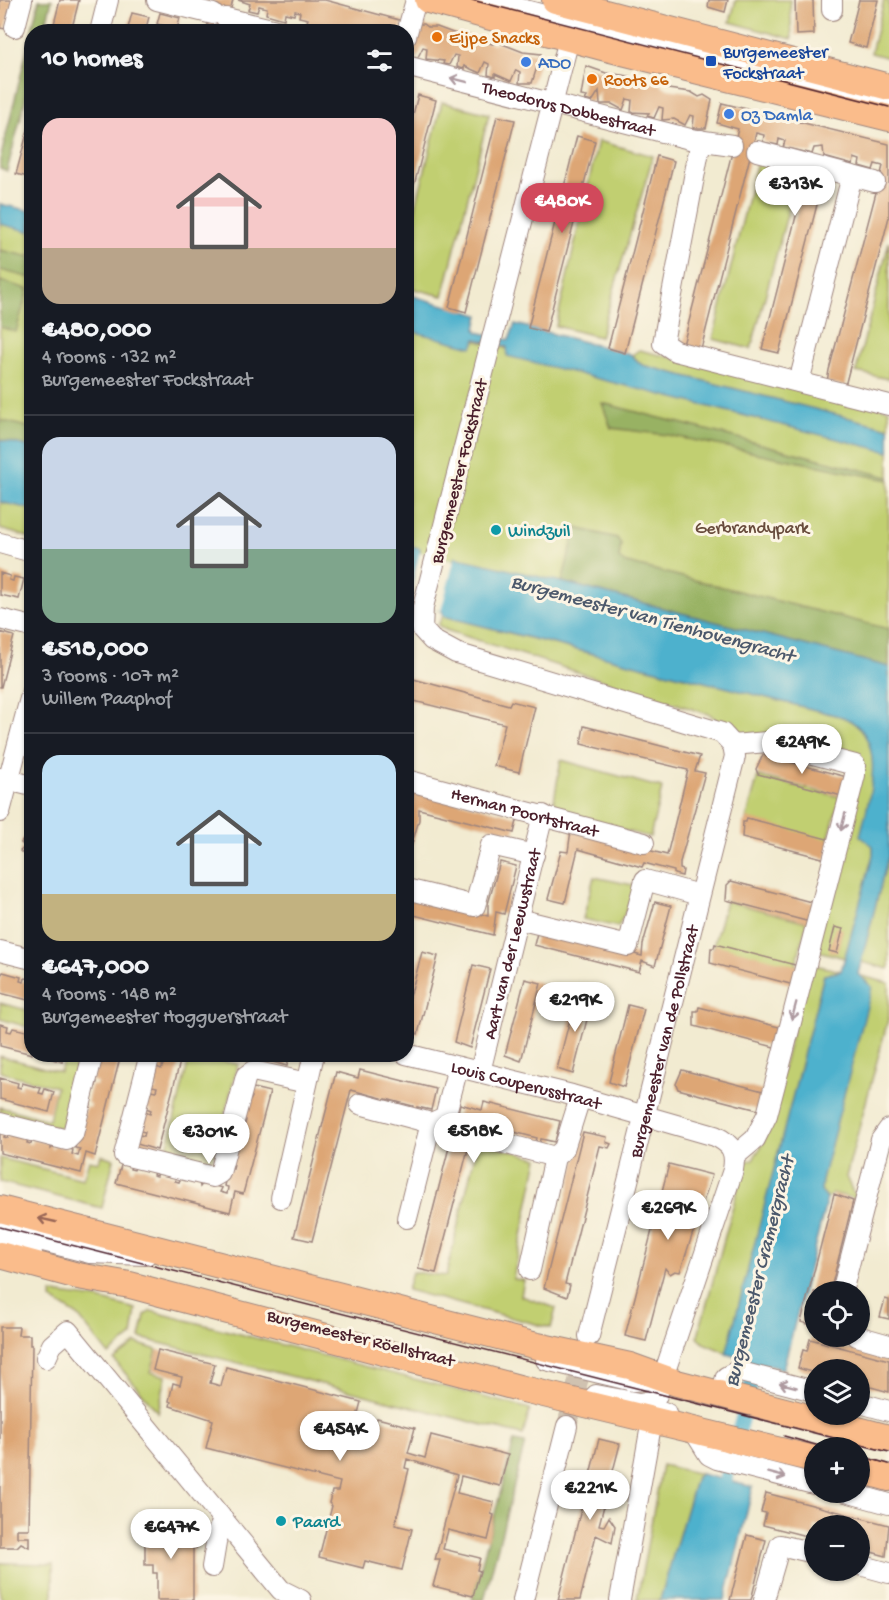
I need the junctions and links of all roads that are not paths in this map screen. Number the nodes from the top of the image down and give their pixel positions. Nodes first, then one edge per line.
1 (22, 0) edge
2 (108, 0) edge
3 (157, 0) edge
4 (416, 0) edge
5 (428, 0) edge
6 (486, 0) edge
7 (571, 13) edge
8 (102, 24) edge
9 (243, 24) edge
10 (409, 24) edge
11 (15, 27) dead end
12 (414, 68) edge
13 (889, 87) edge
14 (553, 104) junction
15 (889, 104) edge
16 (889, 118) edge
17 (701, 140) junction
18 (732, 145) dead end
19 (757, 151) dead end
20 (852, 176) junction
21 (875, 182) dead end
22 (799, 382) junction
23 (889, 405) edge
24 (0, 543) edge
25 (24, 550) edge
26 (0, 619) edge
27 (24, 625) edge
28 (414, 631) edge
29 (24, 732) edge
30 (733, 745) junction
31 (4, 779) edge
32 (414, 782) edge
33 (24, 784) edge
34 (0, 812) edge
35 (543, 815) junction
36 (644, 843) dead end
37 (534, 855) junction
38 (414, 891) edge
39 (699, 895) junction
40 (518, 919) junction
41 (0, 951) edge
42 (24, 957) edge
43 (414, 1056) edge
44 (91, 1062) edge
45 (148, 1062) edge
46 (312, 1062) edge
47 (458, 1066) junction
48 (480, 1072) junction
49 (307, 1083) junction
50 (580, 1098) junction
51 (360, 1104) dead end
52 (645, 1117) junction
53 (431, 1123) junction
54 (0, 1124) edge
55 (889, 1129) edge
56 (481, 1137) dead end
57 (736, 1155) junction
58 (555, 1157) junction
59 (281, 1198) dead end
60 (0, 1209) edge
61 (407, 1218) dead end
62 (0, 1230) edge
63 (0, 1238) edge
64 (0, 1255) edge
65 (530, 1270) dead end
66 (845, 1281) edge
67 (589, 1335) tunnel mouth
68 (870, 1340) edge
69 (889, 1345) edge
70 (46, 1358) dead end
71 (664, 1378) junction
72 (804, 1389) edge
73 (736, 1399) junction
74 (870, 1406) edge
75 (889, 1411) edge
76 (646, 1412) junction
77 (567, 1426) tunnel mouth
78 (889, 1438) edge
79 (731, 1450) junction
80 (804, 1458) edge
81 (870, 1473) edge
82 (889, 1478) edge
83 (804, 1480) edge
84 (870, 1499) edge
85 (889, 1504) edge
86 (224, 1520) junction
87 (804, 1551) edge
88 (212, 1567) dead end
89 (870, 1568) edge
90 (889, 1573) edge
91 (301, 1600) edge
92 (523, 1600) edge
93 (620, 1600) edge
94 (764, 1600) edge

1 - 11 street
2 - 8 street
3 - 9 street
4 - 10 street
5 - 7 main road
6 - 7 street
7 - 13 main road
7 - 14 street, Burgemeester Fockstraat
7 - 15 street
7 - 16 main road
14 -> 12 street, Theodorus Dobbestraat
14 - 17 street, Theodorus Dobbestraat
14 - 28 street, Burgemeester Fockstraat
17 - 18 street, Theodorus Dobbestraat
17 - 22 street
19 - 20 street
20 - 21 street
20 - 22 street
22 - 23 street
24 - 25 street
26 - 27 street
28 - 30 street
29 - 31 street
30 - 39 street, Burgemeester van de Pollstraat
30 -> 57 street
31 - 33 street
31 - 34 street
32 - 35 street, Herman Poortstraat
35 - 36 street, Herman Poortstraat
35 - 37 street, Aart van der Leeuwstraat
37 - 38 street
37 - 40 street, Aart van der Leeuwstraat
39 - 40 street
39 - 52 street, Burgemeester van de Pollstraat
40 - 48 street, Aart van der Leeuwstraat
41 - 42 street
43 - 47 street, Louis Couperusstraat
44 - 54 street
45 - 49 street
46 - 49 street
47 - 48 street, Louis Couperusstraat
47 - 53 street
48 - 50 street, Louis Couperusstraat
49 - 59 street
50 - 52 street, Louis Couperusstraat
50 - 58 street
51 - 53 street
52 - 57 street
52 - 67 street, Burgemeester van de Pollstraat
53 - 61 street
55 - 66 street
56 - 58 street
57 - 71 street
58 - 65 street
71 -> 60 main road, Burgemeester Röellstraat
62 - 71 street, Burgemeester Röellstraat
63 - 76 street, Burgemeester Röellstraat
64 - 76 main road, Burgemeester Röellstraat
68 - 69 street
70 - 86 street
71 - 73 main road, Burgemeester Röellstraat
71 - 76 street
72 -> 73 street
73 - 78 main road, Burgemeester Röellstraat
74 - 75 street
76 - 79 street, Burgemeester Röellstraat
76 - 79 main road, Burgemeester Röellstraat
76 - 93 street
77 - 92 street
79 - 80 main road, Burgemeester Röellstraat
79 -> 83 street, Burgemeester Röellstraat
81 - 82 main road
84 - 85 street
86 - 88 street
86 - 91 street
87 - 94 street
89 - 90 street

